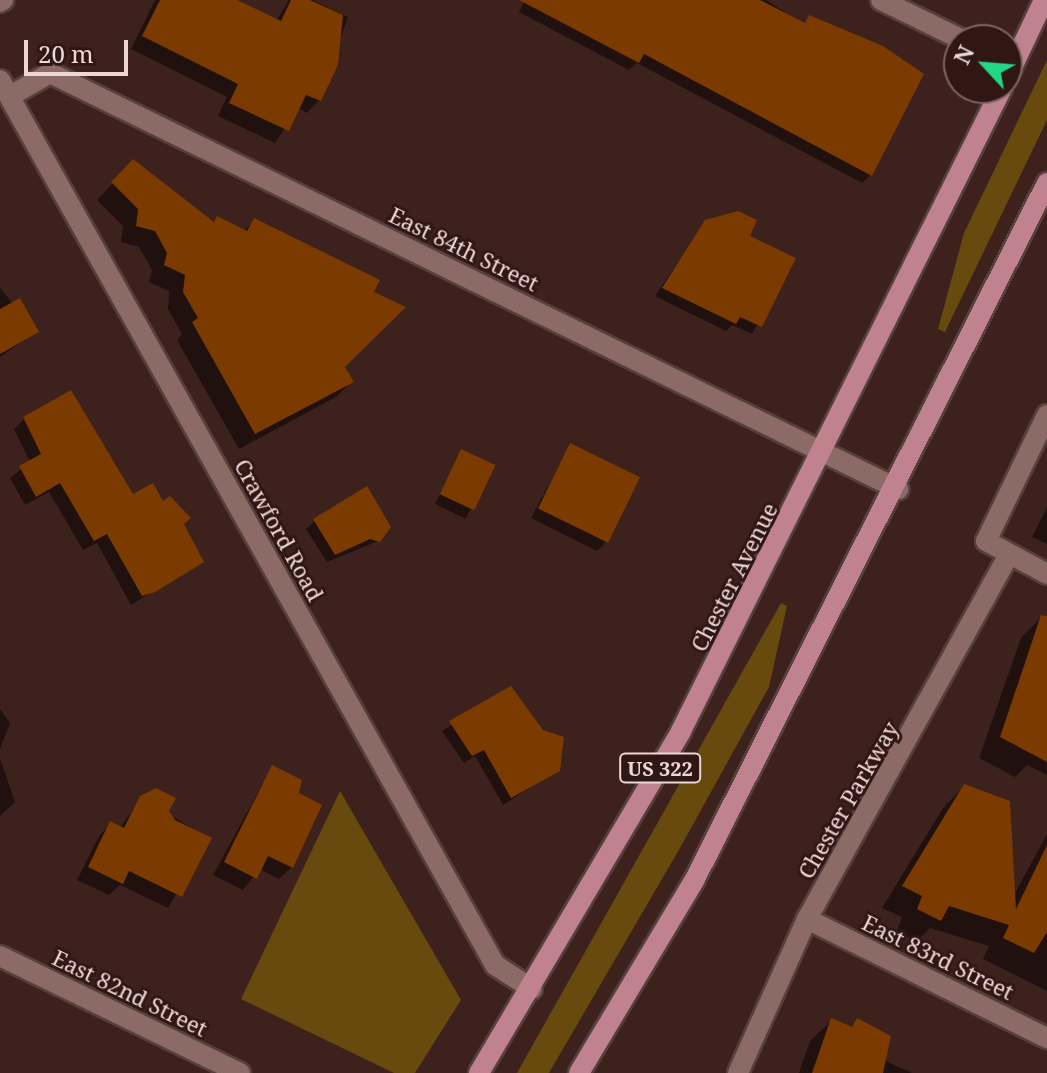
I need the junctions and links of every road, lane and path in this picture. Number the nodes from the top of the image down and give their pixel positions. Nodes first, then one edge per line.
1 (881, 0) edge
2 (1044, 0) edge
3 (943, 30) edge
4 (1023, 41) edge
5 (5, 88) edge
6 (994, 104) edge
7 (1047, 183) edge
8 (1047, 415) edge
9 (825, 454) junction
10 (898, 489) junction
11 (1009, 555) junction
12 (1047, 574) edge
13 (807, 919) junction
14 (0, 956) edge
15 (532, 989) junction
16 (1047, 1038) edge
17 (240, 1073) edge
18 (479, 1073) edge
19 (579, 1073) edge
20 (738, 1073) edge

1 - 3 street
2 - 4 main road
5 - 9 street, East 84th Street
5 - 15 street, Crawford Road
6 - 9 main road, Chester Avenue / US 322
7 - 10 main road
8 - 11 street
9 - 10 street, East 84th Street
9 - 15 main road, Chester Avenue / US 322
10 - 19 main road
11 - 12 street
11 - 13 street, Chester Parkway
13 - 16 street, East 83rd Street
13 - 20 street, Chester Parkway
14 - 17 street, East 82nd Street
15 - 18 main road, Chester Avenue / US 322

